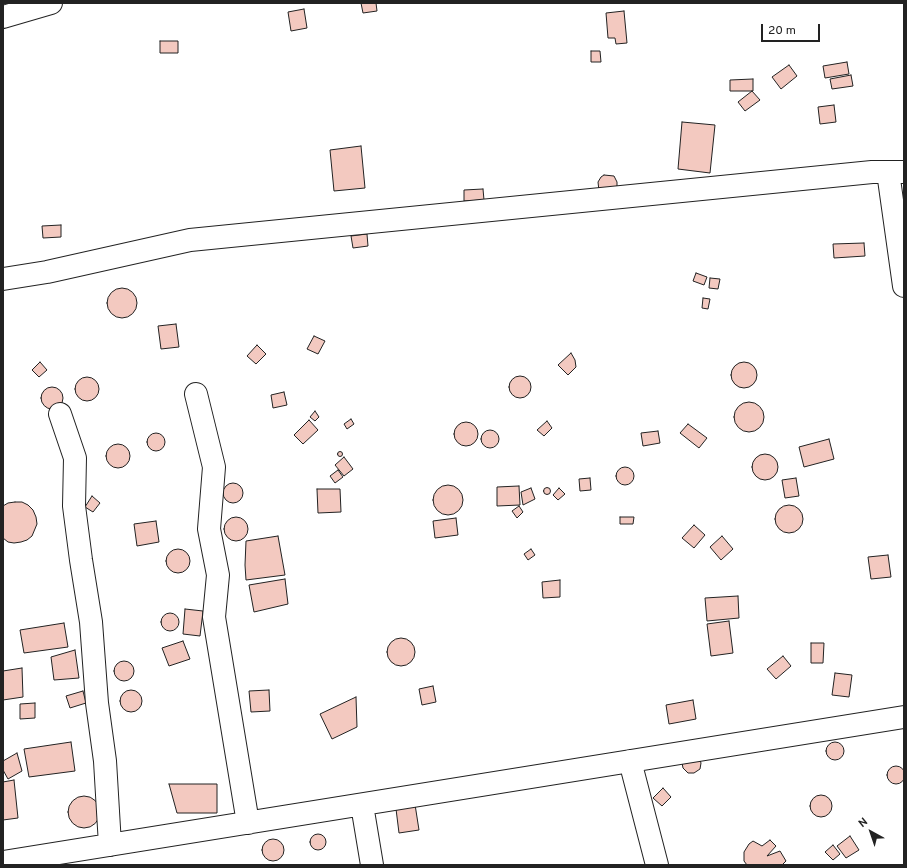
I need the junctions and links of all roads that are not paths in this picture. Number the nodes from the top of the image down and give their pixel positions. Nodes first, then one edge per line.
1 (51, 3) edge
2 (3, 16) edge
3 (896, 172) edge
4 (3, 279) edge
5 (904, 286) edge
6 (196, 394) dead end
7 (60, 414) dead end
8 (904, 717) edge
9 (630, 761) junction
10 (362, 805) junction
11 (248, 823) junction
12 (110, 845) junction
13 (3, 862) edge
14 (372, 865) edge
15 (657, 865) edge

1 - 2 street
3 - 4 street
3 - 5 street
6 - 11 street
7 - 12 street
8 - 9 street
9 - 10 street
9 - 15 street
10 - 11 street
10 - 14 street
11 - 12 street
12 - 13 street

